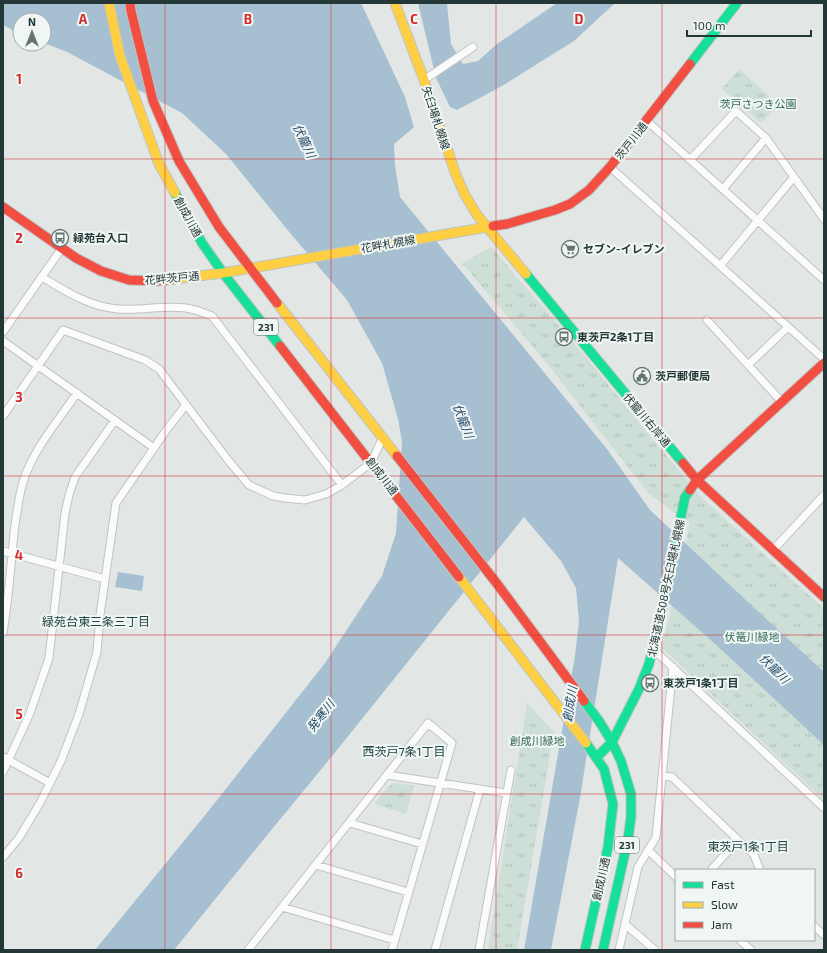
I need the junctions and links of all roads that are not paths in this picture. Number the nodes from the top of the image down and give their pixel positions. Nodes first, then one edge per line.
1 (109, 3) edge
2 (130, 3) edge
3 (395, 3) edge
4 (737, 3) edge
5 (473, 47) dead end
6 (428, 77) junction
7 (647, 121) junction
8 (766, 138) junction
9 (690, 160) junction
10 (610, 167) junction
11 (794, 177) junction
12 (723, 189) junction
13 (3, 207) edge
14 (824, 219) edge
15 (758, 220) junction
16 (487, 227) junction
17 (62, 248) junction
18 (289, 261) joint
19 (720, 266) junction
20 (250, 268) junction
21 (223, 273) junction
22 (42, 278) junction
23 (824, 280) edge
24 (707, 320) dead end
25 (788, 327) junction
26 (3, 332) edge
27 (3, 341) edge
28 (824, 359) edge
29 (824, 364) edge
30 (748, 365) junction
31 (38, 366) junction
32 (77, 394) junction
33 (782, 402) junction
34 (186, 405) junction
35 (3, 416) edge
36 (114, 420) junction
37 (384, 439) junction
38 (154, 448) junction
39 (371, 463) junction
40 (697, 480) junction
41 (342, 485) junction
42 (824, 495) edge
43 (773, 550) junction
44 (3, 551) edge
45 (12, 554) junction
46 (58, 566) junction
47 (105, 578) junction
48 (823, 595) edge
49 (3, 633) edge
50 (653, 649) junction
51 (672, 667) junction
52 (612, 742) junction
53 (597, 757) junction
54 (6, 758) edge
55 (511, 770) dead end
56 (3, 772) edge
57 (387, 775) junction
58 (662, 776) junction
59 (50, 783) junction
60 (440, 783) junction
61 (480, 789) junction
62 (506, 793) junction
63 (824, 808) edge
64 (350, 822) junction
65 (738, 840) junction
66 (422, 844) junction
67 (648, 850) junction
68 (3, 857) edge
69 (316, 865) junction
70 (712, 869) edge
71 (760, 869) edge
72 (675, 876) edge
73 (408, 892) junction
74 (282, 907) junction
75 (625, 924) junction
76 (815, 927) edge
77 (824, 935) edge
78 (394, 940) junction
79 (741, 941) edge
80 (251, 950) edge
81 (392, 950) edge
82 (435, 950) edge
83 (479, 950) edge
84 (585, 950) edge
85 (603, 950) edge
86 (619, 950) edge
87 (655, 950) edge
88 (751, 950) edge

1 - 21 main road, 創成川通 / 231
2 - 20 main road, 創成川通 / 231
3 - 6 main road, 矢臼場札幌線
4 - 7 main road, 茨戸川通
5 - 6 street
6 - 16 main road, 矢臼場札幌線
7 - 9 street
7 - 10 main road, 茨戸川通
8 - 9 street
8 - 11 street
8 - 12 street
9 - 12 street
10 - 16 main road, 茨戸川通
10 - 19 street
11 - 14 street
11 - 15 street
12 - 15 street
13 - 17 main road, 花畔茨戸通
15 - 19 street
15 - 23 street
16 - 18 main road, 花畔札幌線
16 - 40 main road, 伏籠川右岸通
17 - 21 main road, 花畔茨戸通
17 - 22 street
18 - 20 main road, 花畔茨戸通
19 - 25 street
20 - 21 main road, 花畔茨戸通
20 - 37 main road, 創成川通 / 231
21 - 39 main road, 創成川通 / 231
22 - 26 street
22 - 41 street
24 - 30 street
25 - 28 street
25 - 30 street
27 - 31 street
29 - 33 main road, 北海道道508号矢臼場札幌線
30 - 33 street
31 - 32 street
31 - 34 street
31 - 35 street
32 - 36 street
32 - 45 street
33 - 40 main road, 北海道道508号矢臼場札幌線
34 - 38 street
34 - 41 street
36 - 38 street
36 - 46 street
37 - 39 street
37 - 52 main road, 創成川通 / 231
38 - 47 street
39 - 41 street
39 - 53 main road, 創成川通 / 231
40 - 43 main road, 伏籠川右岸通
40 - 50 main road, 北海道道508号矢臼場札幌線
42 - 43 street
43 - 48 main road, 伏籠川右岸通
44 - 45 street
45 - 46 street
45 - 49 street
46 - 47 street
46 - 54 street
47 - 59 street
50 - 51 street
50 - 52 main road, 北海道道508号矢臼場札幌線
51 - 58 street
51 - 63 street
52 - 53 main road, 北海道道508号矢臼場札幌線
52 - 85 main road, 創成川通 / 231
53 - 84 main road, 創成川通 / 231
54 - 56 street
54 - 59 street
55 - 62 street
57 - 60 street
57 - 60 street
57 - 64 street
58 - 65 street
58 - 67 street
59 - 68 street
60 - 61 street
60 - 66 street
61 - 62 street
61 - 82 street
62 - 83 street
64 - 66 street
64 - 69 street
65 - 70 street
65 - 71 street
66 - 73 street
67 - 72 street
67 - 75 street
69 - 73 street
69 - 74 street
73 - 78 street
74 - 78 street
74 - 80 street
75 - 86 street
75 - 87 street
76 - 77 street
78 - 81 street
79 - 88 street

